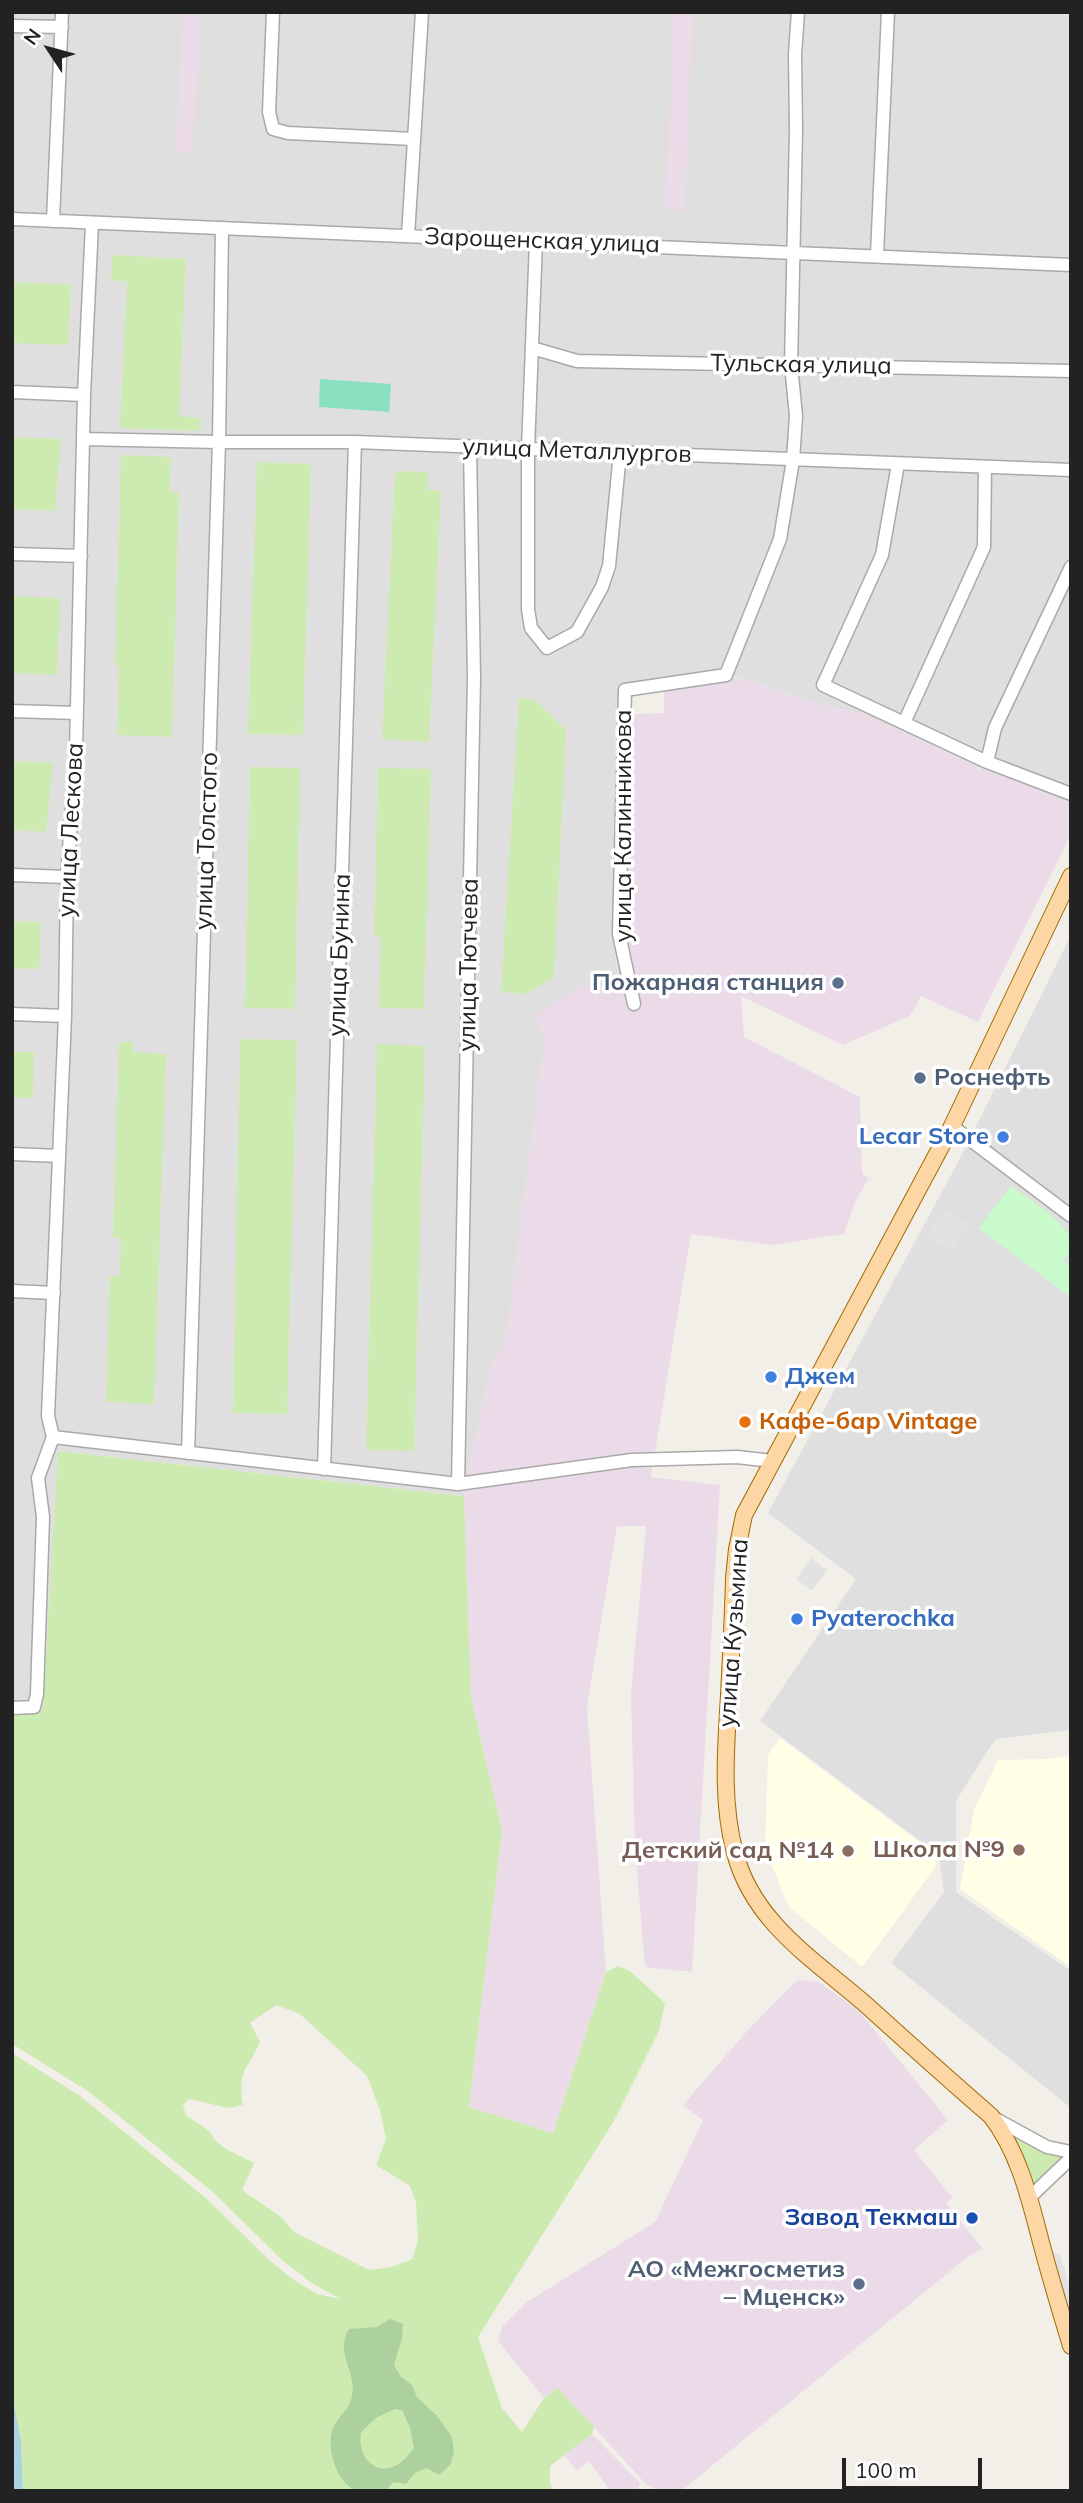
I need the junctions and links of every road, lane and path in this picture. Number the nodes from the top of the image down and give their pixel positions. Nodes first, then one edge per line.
1 (62, 12) edge
2 (273, 12) edge
3 (422, 12) edge
4 (797, 12) edge
5 (888, 12) edge
6 (12, 26) edge
7 (62, 27) junction
8 (414, 139) junction
9 (12, 219) edge
10 (53, 221) junction
11 (92, 223) junction
12 (222, 228) junction
13 (408, 236) junction
14 (537, 241) junction
15 (794, 252) junction
16 (877, 255) junction
17 (1071, 265) edge
18 (532, 348) junction
19 (791, 365) junction
20 (1071, 371) edge
21 (12, 392) edge
22 (84, 395) junction
23 (84, 439) junction
24 (355, 442) junction
25 (219, 443) junction
26 (471, 446) junction
27 (528, 449) junction
28 (620, 453) junction
29 (793, 460) junction
30 (898, 464) junction
31 (985, 467) junction
32 (1071, 470) edge
33 (12, 554) edge
34 (81, 556) junction
35 (1071, 567) edge
36 (12, 711) edge
37 (76, 713) junction
38 (904, 723) junction
39 (987, 762) junction
40 (1071, 794) edge
41 (12, 876) edge
42 (1071, 876) edge
43 (66, 877) junction
44 (634, 1004) dead end
45 (12, 1014) edge
46 (65, 1016) junction
47 (952, 1126) junction
48 (12, 1154) edge
49 (59, 1156) junction
50 (1071, 1216) edge
51 (12, 1291) edge
52 (54, 1293) junction
53 (53, 1437) junction
54 (188, 1453) junction
55 (772, 1461) junction
56 (324, 1468) junction
57 (458, 1484) junction
58 (12, 1708) edge
59 (990, 2116) junction
60 (1071, 2152) edge
61 (1071, 2158) edge
62 (1029, 2198) junction
63 (1071, 2346) edge

1 - 7 street
2 - 8 street
3 - 8 street
4 - 15 street
5 - 16 street
6 - 7 street
7 - 10 street
8 - 13 street
9 - 10 street, Зарощенская улица
10 - 11 street, Зарощенская улица
11 - 12 street, Зарощенская улица
11 - 22 street, улица Лескова
12 - 13 street, Зарощенская улица
12 - 25 street, улица Толстого
13 - 14 street, Зарощенская улица
14 - 15 street, Зарощенская улица
14 - 18 street
15 - 16 street, Зарощенская улица
15 - 19 street
16 - 17 street, Зарощенская улица
18 - 19 street, Тульская улица
18 - 27 street
19 - 20 street, Тульская улица
19 - 29 street
21 - 22 street
22 - 23 street, улица Лескова
23 - 25 street, улица Металлургов
23 - 34 street, улица Лескова
24 - 25 street, улица Металлургов
24 - 26 street, улица Металлургов
24 - 56 street, улица Бунина
25 - 54 street, улица Толстого
26 - 27 street, улица Металлургов
26 - 57 street, улица Тютчева
27 - 28 street, улица Металлургов
27 - 28 street
28 - 29 street, улица Металлургов
29 - 30 street, улица Металлургов
29 - 44 street, улица Калинникова
30 - 31 street, улица Металлургов
30 - 38 street
31 - 32 street, улица Металлургов
31 - 38 street
33 - 34 street
34 - 37 street, улица Лескова
35 - 39 street
36 - 37 street
37 - 43 street, улица Лескова
38 - 39 street
39 - 40 street
41 - 43 street
42 - 47 main road, улица Кузьмина
43 - 46 street, улица Лескова
45 - 46 street
46 - 49 street, улица Лескова
47 - 50 street
47 - 55 main road, улица Кузьмина
48 - 49 street
49 - 52 street, улица Лескова
51 - 52 street
52 - 53 street, улица Лескова
53 - 54 street
53 - 58 street
54 - 56 street
55 - 57 street
55 - 59 main road, улица Кузьмина
56 - 57 street
59 - 60 street
59 - 62 main road, улица Кузьмина
61 - 62 street
62 - 63 main road, улица Кузьмина

